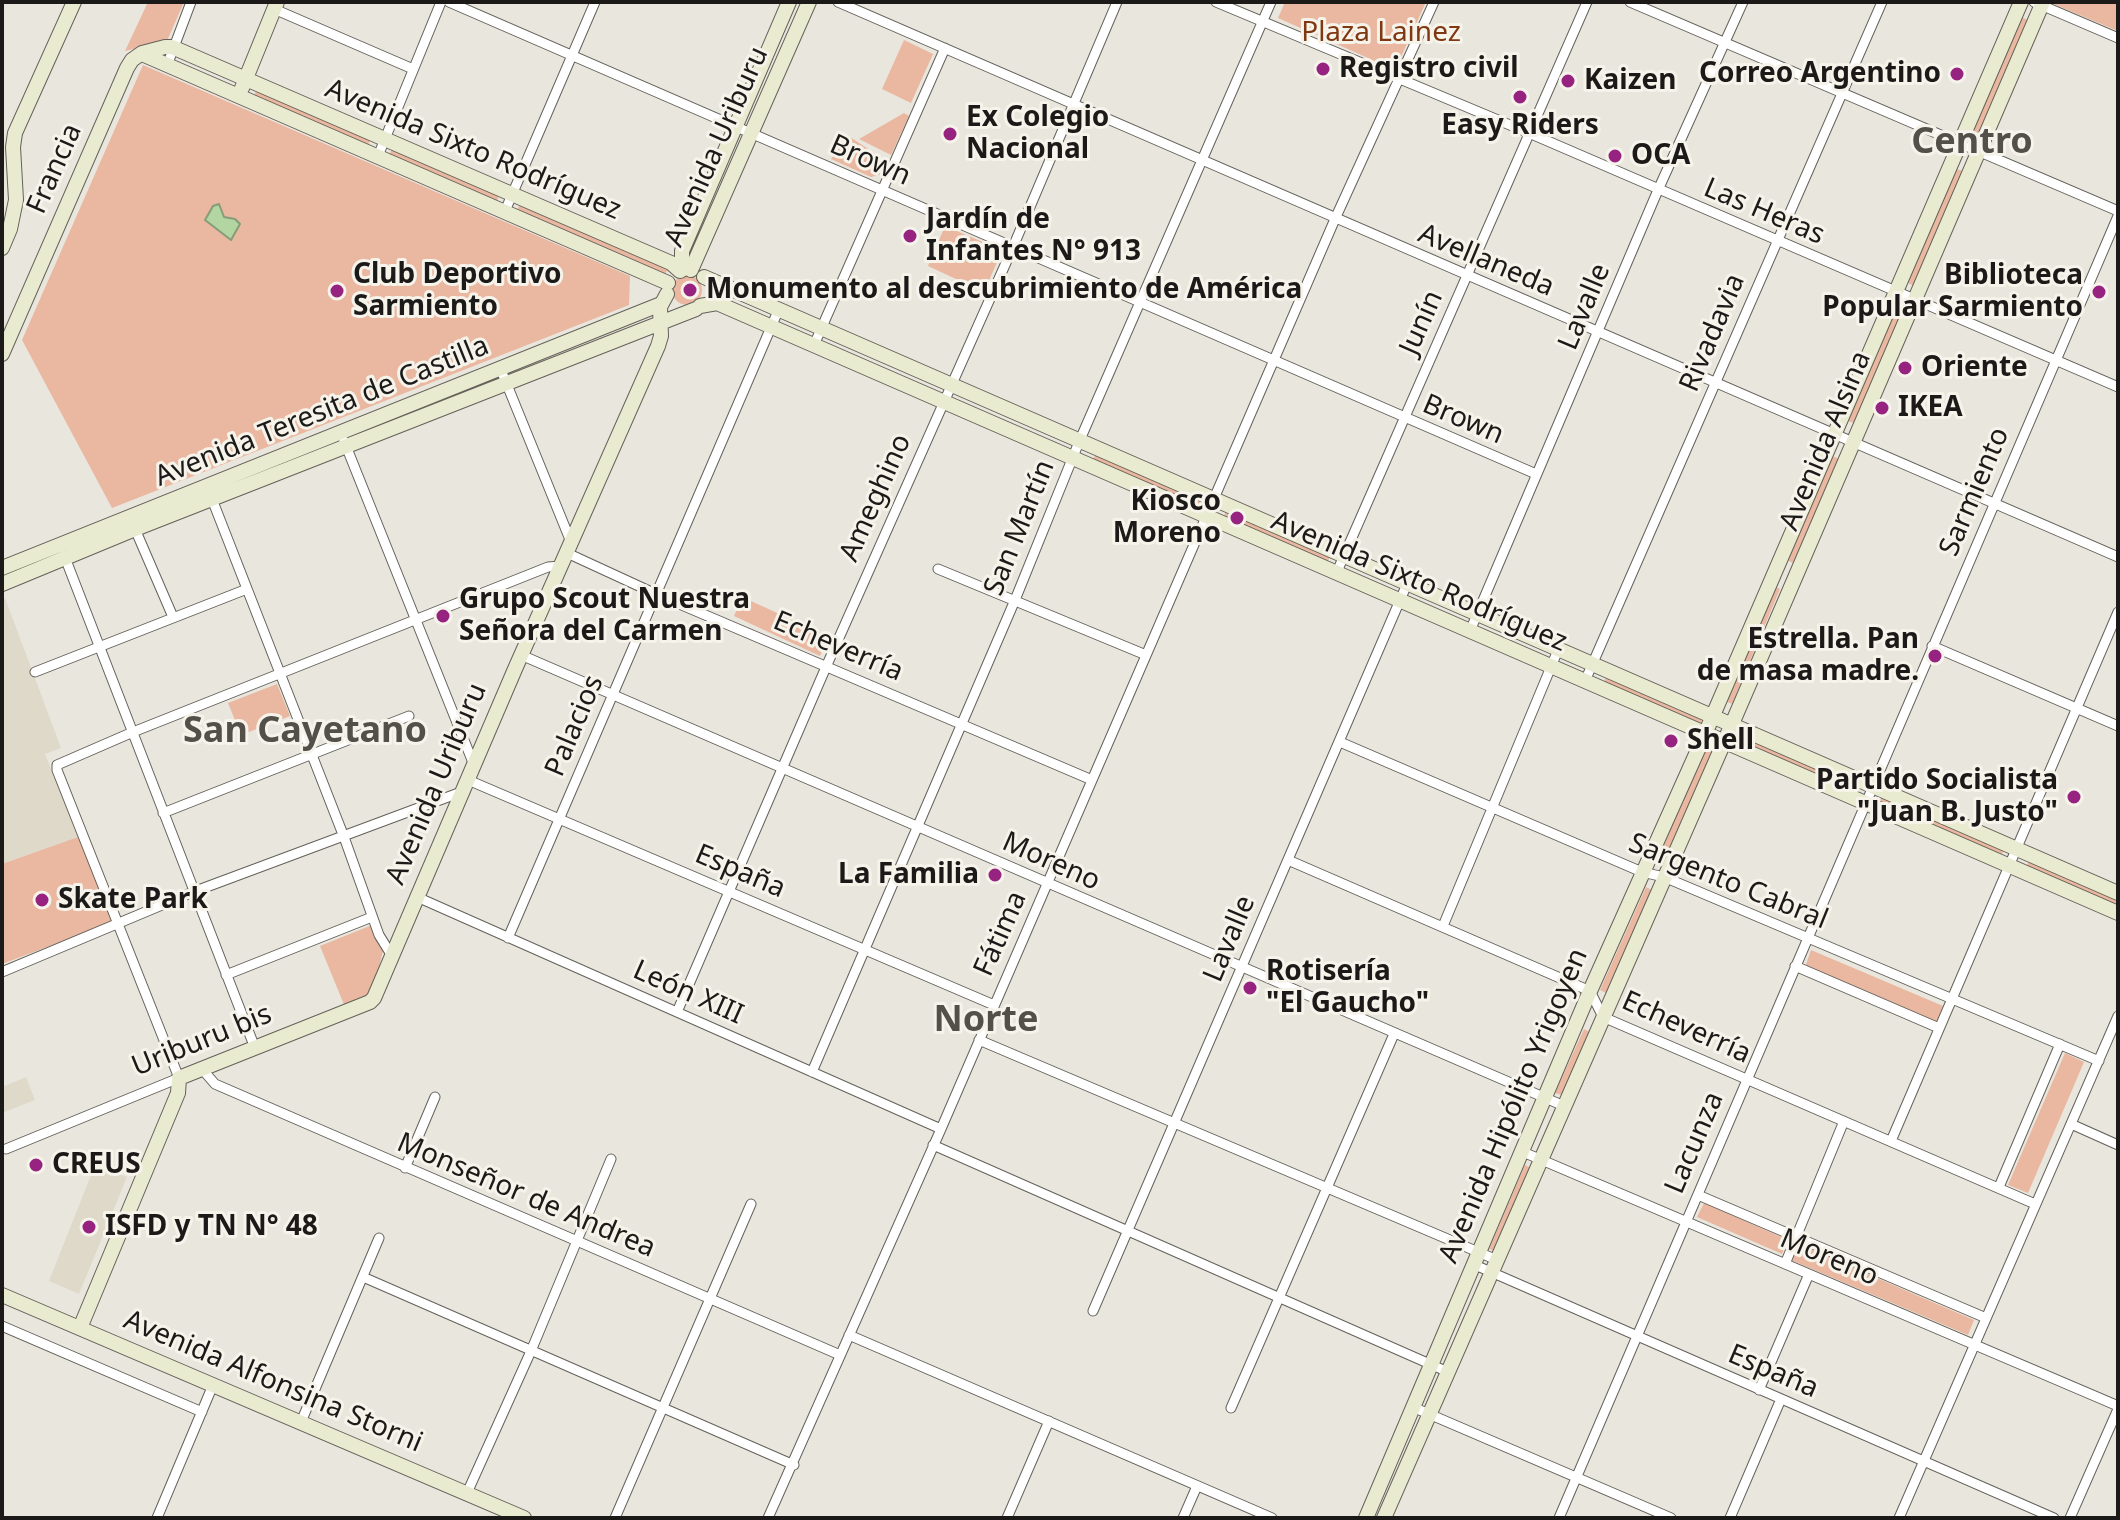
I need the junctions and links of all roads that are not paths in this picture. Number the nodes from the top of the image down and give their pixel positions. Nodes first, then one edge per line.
1 (74, 2) edge
2 (191, 2) edge
3 (441, 2) edge
4 (449, 2) edge
5 (595, 2) edge
6 (789, 2) edge
7 (809, 2) edge
8 (838, 2) edge
9 (1117, 2) edge
10 (1216, 2) edge
11 (1271, 2) edge
12 (1434, 2) edge
13 (1587, 2) edge
14 (1630, 2) edge
15 (1743, 2) edge
16 (1882, 2) edge
17 (2021, 2) edge
18 (2040, 3) edge
19 (276, 5) edge
20 (1261, 23) junction
21 (2118, 38) edge
22 (1725, 43) junction
23 (172, 47) junction
24 (945, 48) junction
25 (142, 53) junction
26 (572, 55) junction
27 (168, 63) junction
28 (413, 69) junction
29 (245, 79) junction
30 (1400, 80) junction
31 (1842, 93) junction
32 (239, 96) junction
33 (1074, 105) junction
34 (735, 126) junction
35 (752, 132) junction
36 (1529, 133) junction
37 (385, 140) junction
38 (1959, 143) junction
39 (1979, 152) junction
40 (378, 156) junction
41 (1203, 162) junction
42 (1658, 190) junction
43 (881, 192) junction
44 (512, 195) junction
45 (505, 211) junction
46 (2118, 214) edge
47 (1335, 219) junction
48 (1777, 241) junction
49 (1013, 247) junction
50 (2, 248) edge
51 (689, 272) junction
52 (1467, 277) junction
53 (1896, 292) junction
54 (666, 294) junction
55 (1915, 300) junction
56 (1141, 303) junction
57 (698, 308) junction
58 (778, 311) junction
59 (660, 324) junction
60 (770, 327) junction
61 (823, 329) junction
62 (1598, 333) junction
63 (814, 345) junction
64 (2, 354) edge
65 (2055, 361) junction
66 (1274, 362) junction
67 (504, 377) junction
68 (1715, 384) junction
69 (951, 385) junction
70 (2118, 387) edge
71 (943, 402) junction
72 (1403, 418) junction
73 (1834, 435) junction
74 (344, 440) junction
75 (1079, 442) junction
76 (1853, 443) junction
77 (1072, 460) junction
78 (1536, 474) junction
79 (206, 486) junction
80 (1214, 499) junction
81 (213, 500) junction
82 (1994, 504) junction
83 (1206, 518) junction
84 (135, 529) junction
85 (63, 551) junction
86 (566, 554) junction
87 (1343, 556) junction
88 (2118, 557) edge
89 (2, 568) edge
90 (938, 569) dead end
91 (1776, 570) junction
92 (1336, 574) junction
93 (1794, 579) junction
94 (2, 584) edge
95 (1407, 584) junction
96 (247, 589) junction
97 (656, 594) junction
98 (1015, 600) junction
99 (1401, 602) junction
100 (2118, 612) edge
101 (1477, 614) junction
102 (173, 617) junction
103 (416, 621) junction
104 (1470, 631) junction
105 (100, 646) junction
106 (1932, 646) junction
107 (1558, 650) junction
108 (521, 655) junction
109 (1146, 655) junction
110 (1591, 664) junction
111 (826, 667) junction
112 (1552, 667) junction
113 (35, 672) dead end
114 (280, 674) junction
115 (1585, 681) junction
116 (612, 695) junction
117 (2077, 708) junction
118 (409, 716) dead end
119 (1712, 716) junction
120 (962, 723) junction
121 (1732, 724) junction
122 (2118, 726) edge
123 (133, 732) junction
124 (1705, 734) junction
125 (1340, 742) junction
126 (1724, 742) junction
127 (310, 755) junction
128 (474, 765) junction
129 (783, 769) junction
130 (1092, 780) junction
131 (466, 785) junction
132 (1872, 785) junction
133 (1865, 803) junction
134 (1492, 806) junction
135 (163, 813) junction
136 (559, 819) junction
137 (917, 827) junction
138 (344, 837) junction
139 (2017, 848) junction
140 (1288, 860) junction
141 (2009, 865) junction
142 (1642, 872) junction
143 (1664, 877) junction
144 (1047, 884) junction
145 (729, 891) junction
146 (193, 892) junction
147 (2118, 893) edge
148 (417, 897) junction
149 (2118, 913) edge
150 (372, 917) junction
151 (119, 925) junction
152 (1443, 926) junction
153 (508, 938) junction
154 (1806, 938) junction
155 (864, 950) junction
156 (392, 956) junction
157 (1795, 966) junction
158 (1241, 969) junction
159 (2, 972) edge
160 (226, 975) junction
161 (1590, 991) junction
162 (1952, 997) junction
163 (994, 1005) junction
164 (677, 1012) junction
165 (2118, 1016) edge
166 (1603, 1017) junction
167 (1939, 1028) junction
168 (1394, 1034) junction
169 (979, 1040) junction
170 (2060, 1044) junction
171 (255, 1048) junction
172 (2099, 1061) junction
173 (202, 1069) junction
174 (812, 1072) junction
175 (179, 1078) junction
176 (1746, 1079) junction
177 (435, 1097) dead end
178 (1545, 1098) junction
179 (1564, 1106) junction
180 (1844, 1121) junction
181 (1174, 1122) junction
182 (2071, 1124) junction
183 (941, 1129) junction
184 (1891, 1141) junction
185 (933, 1145) junction
186 (2118, 1145) edge
187 (6, 1149) dead end
188 (1523, 1152) junction
189 (611, 1159) dead end
190 (1541, 1159) junction
191 (405, 1168) junction
192 (1999, 1187) junction
193 (1327, 1188) junction
194 (1698, 1195) junction
195 (751, 1204) dead end
196 (2035, 1204) junction
197 (1686, 1221) junction
198 (1127, 1230) junction
199 (379, 1238) dead end
200 (1795, 1238) junction
201 (576, 1242) junction
202 (1477, 1260) junction
203 (1785, 1264) junction
204 (1494, 1266) junction
205 (1809, 1274) junction
206 (363, 1277) junction
207 (2, 1295) edge
208 (1280, 1298) junction
209 (711, 1300) junction
210 (1093, 1311) dead end
211 (1986, 1318) junction
212 (2, 1326) edge
213 (80, 1328) junction
214 (849, 1335) junction
215 (1636, 1336) junction
216 (1974, 1344) junction
217 (531, 1351) junction
218 (840, 1355) junction
219 (1433, 1365) junction
220 (1448, 1372) junction
221 (213, 1385) junction
222 (1759, 1390) junction
223 (1781, 1399) junction
224 (663, 1408) junction
225 (1231, 1408) dead end
226 (1415, 1408) junction
227 (2118, 1408) edge
228 (202, 1412) junction
229 (1429, 1414) junction
230 (1049, 1421) junction
231 (301, 1422) junction
232 (1923, 1461) junction
233 (794, 1465) junction
234 (1576, 1477) junction
235 (1197, 1486) junction
236 (467, 1493) junction
237 (157, 1518) edge
238 (524, 1518) edge
239 (615, 1518) edge
240 (768, 1518) edge
241 (1007, 1518) edge
242 (1183, 1518) edge
243 (1272, 1518) edge
244 (1366, 1518) edge
245 (1384, 1518) edge
246 (1559, 1518) edge
247 (1671, 1518) edge
248 (1730, 1518) edge
249 (1899, 1518) edge
250 (2054, 1518) edge
251 (2070, 1518) edge

1 - 50 main road
2 - 23 street
3 - 28 street
4 - 26 street, Brown
5 - 26 street
6 - 34 main road, Avenida Uriburu
7 - 35 main road, Avenida Uriburu
8 - 24 street, Avellaneda
9 - 33 street, Ameghino
10 - 20 street, Las Heras
11 - 20 street, San Martín
12 - 30 street, Fátima
13 - 36 street, Junín
14 - 22 street
15 - 22 street, Lavalle
16 - 31 street, Rivadavia
17 - 38 main road, Avenida Alsina
18 - 21 street
18 - 39 main road, Avenida Alsina
19 - 28 street
19 - 29 main road
20 - 30 street, Las Heras
20 - 41 street, San Martín
22 - 31 street
22 - 42 street, Lavalle
23 - 25 main road
23 - 27 street
23 - 29 main road, Avenida Sixto Rodríguez
24 - 33 street, Avellaneda
24 - 43 street
25 - 27 main road, Avenida Sixto Rodríguez
25 - 64 main road, Francia
26 - 34 street, Brown
26 - 44 street
27 - 32 main road, Avenida Sixto Rodríguez
28 - 37 street
29 - 32 main road
29 - 37 main road, Avenida Sixto Rodríguez
30 - 36 street, Las Heras
30 - 47 street, Fátima
31 - 38 street
31 - 48 street, Rivadavia
32 - 40 main road, Avenida Sixto Rodríguez
33 - 41 street, Avellaneda
33 - 49 street, Ameghino
34 - 35 street, Brown
34 - 51 main road, Avenida Uriburu
35 - 43 street, Brown
35 - 51 main road, Avenida Uriburu
36 - 42 street, Las Heras
36 - 52 street, Junín
37 - 40 street
37 - 44 main road, Avenida Sixto Rodríguez
38 - 39 street
38 - 53 main road, Avenida Alsina
39 - 46 street
39 - 55 main road, Avenida Alsina
40 - 45 main road, Avenida Sixto Rodríguez
41 - 47 street, Avellaneda
41 - 56 street, San Martín
42 - 48 street, Las Heras
42 - 62 street, Lavalle
43 - 49 street, Brown
43 - 61 street
44 - 45 street
44 - 51 main road, Avenida Sixto Rodríguez
45 - 54 main road, Avenida Sixto Rodríguez
46 - 65 street, Sarmiento
47 - 52 street, Avellaneda
47 - 66 street, Fátima
48 - 53 street, Las Heras
48 - 68 street, Rivadavia
49 - 56 street, Brown
49 - 69 street, Ameghino
51 - 54 main road
51 - 57 main road
51 - 58 main road, Avenida Sixto Rodríguez
52 - 62 street, Avellaneda
52 - 72 street, Junín
53 - 55 street, Las Heras
53 - 73 main road, Avenida Alsina
54 - 57 main road, Avenida Sixto Rodríguez
54 - 59 main road
54 - 67 main road, Avenida Teresita de Castilla
55 - 65 street, Las Heras
55 - 76 main road, Avenida Alsina
56 - 66 street, Brown
56 - 75 street, San Martín
57 - 59 main road, Avenida Teresita de Castilla
57 - 60 main road, Avenida Sixto Rodríguez
58 - 60 street, Palacios
58 - 61 main road, Avenida Sixto Rodríguez
59 - 67 main road, Avenida Teresita de Castilla
59 - 86 main road, Avenida Uriburu
60 - 63 main road, Avenida Sixto Rodríguez
60 - 97 street, Palacios
61 - 63 street
61 - 69 main road, Avenida Sixto Rodríguez
62 - 68 street, Avellaneda
62 - 78 street, Lavalle
63 - 71 main road, Avenida Sixto Rodríguez
65 - 70 street, Las Heras
65 - 82 street, Sarmiento
66 - 72 street, Brown
66 - 80 street, Fátima
67 - 74 main road, Avenida Teresita de Castilla
67 - 86 street
68 - 73 street, Avellaneda
68 - 110 street, Rivadavia
69 - 71 street, Ameghino
69 - 75 main road, Avenida Sixto Rodríguez
71 - 77 main road, Avenida Sixto Rodríguez
71 - 111 street, Ameghino
72 - 78 street, Brown
72 - 87 street, Junín
73 - 76 street, Avellaneda
73 - 91 main road, Avenida Alsina
74 - 79 main road, Avenida Teresita de Castilla
74 - 81 main road, Avenida Teresita de Castilla
74 - 103 street
75 - 77 street, San Martín
75 - 80 main road, Avenida Sixto Rodríguez
76 - 82 street, Avellaneda
76 - 93 main road, Avenida Alsina
77 - 83 main road, Avenida Sixto Rodríguez
77 - 98 street, San Martín
78 - 101 street, Lavalle
79 - 81 street
79 - 85 main road, Avenida Teresita de Castilla
80 - 83 street, Fátima
80 - 87 main road, Avenida Sixto Rodríguez
81 - 84 main road, Avenida Teresita de Castilla
81 - 96 street
82 - 88 street, Avellaneda
82 - 106 street, Sarmiento
83 - 92 main road, Avenida Sixto Rodríguez
83 - 109 street, Fátima
84 - 85 main road, Avenida Teresita de Castilla
84 - 102 street
85 - 89 main road, Avenida Teresita de Castilla
85 - 94 main road, Avenida Teresita de Castilla
85 - 105 street
86 - 97 street, Echeverría
86 - 103 street
86 - 108 main road, Avenida Uriburu
87 - 92 street, Junín
87 - 95 main road, Avenida Sixto Rodríguez
90 - 98 street
91 - 93 main road
91 - 119 main road, Avenida Alsina
92 - 99 main road, Avenida Sixto Rodríguez
93 - 121 main road, Avenida Alsina
95 - 99 street, Lavalle
95 - 101 main road, Avenida Sixto Rodríguez
96 - 102 street
96 - 114 street
97 - 111 street, Echeverría
97 - 116 street, Palacios
98 - 109 street
98 - 120 street, San Martín
99 - 104 main road, Avenida Sixto Rodríguez
99 - 125 street, Lavalle
100 - 117 street
101 - 104 street, Lavalle
101 - 107 main road, Avenida Sixto Rodríguez
102 - 105 street
103 - 114 street
103 - 128 street
104 - 112 main road, Avenida Sixto Rodríguez
105 - 113 street
105 - 123 street
106 - 117 street
106 - 132 street, Sarmiento
107 - 110 main road, Avenida Sixto Rodríguez
107 - 112 street
108 - 116 street, Moreno
108 - 128 main road, Avenida Uriburu
109 - 130 street, Fátima
110 - 115 street, Rivadavia
110 - 119 main road, Avenida Sixto Rodríguez
111 - 120 street, Echeverría
111 - 129 street, Ameghino
112 - 115 main road, Avenida Sixto Rodríguez
112 - 134 street
114 - 123 street
114 - 127 street
115 - 124 main road, Avenida Sixto Rodríguez
116 - 129 street, Moreno
116 - 136 street, Palacios
117 - 122 street
117 - 139 street
118 - 127 street
119 - 121 main road, Avenida Sixto Rodríguez
119 - 124 main road, Avenida Hipólito Yrigoyen
120 - 130 street, Echeverría
120 - 137 street, San Martín
121 - 126 main road, Avenida Hipólito Yrigoyen
121 - 132 main road, Avenida Sixto Rodríguez
123 - 135 street
123 - 151 street
124 - 126 main road, Avenida Sixto Rodríguez
124 - 142 main road, Avenida Hipólito Yrigoyen
125 - 134 street, Sargento Cabral
125 - 140 street, Lavalle
126 - 133 main road, Avenida Sixto Rodríguez
126 - 143 main road, Avenida Hipólito Yrigoyen
127 - 135 street
127 - 138 street
128 - 131 main road, Avenida Uriburu
129 - 137 street, Moreno
129 - 145 street, Ameghino
130 - 144 street, Fátima
131 - 136 street, España
131 - 138 street
131 - 148 main road, Avenida Uriburu
132 - 133 street, Lacunza
132 - 139 main road, Avenida Sixto Rodríguez
133 - 141 main road, Avenida Sixto Rodríguez
133 - 154 street, Lacunza
134 - 142 street, Sargento Cabral
134 - 152 street
135 - 146 street
136 - 145 street, España
136 - 153 street, Palacios
137 - 144 street, Moreno
137 - 155 street, San Martín
138 - 146 street
138 - 150 street
139 - 141 street
139 - 147 main road, Avenida Sixto Rodríguez
140 - 152 street, Echeverría
140 - 158 street, Lavalle
141 - 149 main road, Avenida Sixto Rodríguez
141 - 162 street
142 - 143 street, Sargento Cabral
142 - 161 main road, Avenida Hipólito Yrigoyen
143 - 154 street, Sargento Cabral
143 - 166 main road, Avenida Hipólito Yrigoyen
144 - 158 street, Moreno
144 - 163 street, Fátima
145 - 155 street, España
145 - 164 street, Ameghino
146 - 151 street
146 - 160 street
148 - 153 street, León XIII
148 - 156 main road, Avenida Uriburu
150 - 156 street
150 - 160 street
151 - 159 street
151 - 175 street
152 - 161 street, Echeverría
153 - 164 street, León XIII
154 - 157 street, Lacunza
154 - 162 street, Sargento Cabral
155 - 163 street, España
155 - 174 street, San Martín
156 - 171 main road, Uriburu bis
157 - 167 street, Sargento Cabral
157 - 176 street, Lacunza
158 - 168 street, Moreno
158 - 181 street, Lavalle
160 - 171 street
161 - 166 street, Echeverría
161 - 178 main road, Avenida Hipólito Yrigoyen
162 - 167 street
162 - 170 street, Sargento Cabral
163 - 169 street, Fátima
164 - 174 street, León XIII
165 - 172 street
166 - 176 street, Echeverría
166 - 179 main road, Avenida Hipólito Yrigoyen
167 - 184 street
168 - 178 street, Moreno
168 - 193 street
169 - 181 street, España
169 - 183 street, Fátima
170 - 172 street, Sargento Cabral
170 - 192 street
171 - 173 main road, Uriburu bis
172 - 182 street
173 - 175 main road, Uriburu bis
173 - 191 street, Monseñor de Andrea
174 - 183 street, León XIII
175 - 187 street, Uriburu bis
175 - 213 main road
176 - 180 street, Echeverría
176 - 194 street, Lacunza
177 - 191 street
178 - 179 street, Moreno
178 - 188 main road, Avenida Hipólito Yrigoyen
179 - 190 main road, Avenida Hipólito Yrigoyen
180 - 184 street, Echeverría
180 - 200 street
181 - 193 street, España
181 - 198 street, Lavalle
182 - 186 street
182 - 196 street
183 - 185 street, Fátima
184 - 192 street, Echeverría
185 - 198 street
185 - 214 street, Fátima
188 - 190 street, Moreno
188 - 202 main road, Avenida Hipólito Yrigoyen
189 - 201 street
190 - 197 street, Moreno
190 - 204 main road, Avenida Hipólito Yrigoyen
191 - 201 street, Monseñor de Andrea
192 - 196 street, Echeverría
193 - 202 street, España
193 - 208 street
194 - 197 street, Lacunza
194 - 200 street, Moreno
195 - 209 street
196 - 211 street
197 - 203 street, Moreno
197 - 215 street, Lacunza
198 - 208 street
198 - 210 street, Lavalle
199 - 206 street
200 - 203 street
200 - 211 street, Moreno
201 - 209 street, Monseñor de Andrea
201 - 217 street
202 - 204 street, España
202 - 219 main road, Avenida Hipólito Yrigoyen
203 - 205 street, Moreno
204 - 215 street, España
204 - 220 main road, Avenida Hipólito Yrigoyen
205 - 216 street, Moreno
205 - 222 street
206 - 217 street
206 - 231 street
207 - 213 main road, Avenida Alfonsina Storni
208 - 219 street
208 - 225 street
209 - 218 street, Monseñor de Andrea
209 - 224 street
211 - 216 street
212 - 228 street
213 - 221 main road, Avenida Alfonsina Storni
214 - 218 street, Fátima
214 - 230 street
215 - 222 street, España
215 - 234 street, Lacunza
216 - 227 street, Moreno
216 - 232 street
217 - 224 street
217 - 236 street
218 - 233 street, Fátima
219 - 220 street
219 - 226 main road, Avenida Hipólito Yrigoyen
220 - 229 main road, Avenida Hipólito Yrigoyen
221 - 228 street
221 - 231 main road, Avenida Alfonsina Storni
222 - 223 street, España
223 - 232 street, España
223 - 248 street
224 - 233 street
224 - 239 street
226 - 229 street
226 - 244 main road, Avenida Hipólito Yrigoyen
227 - 251 street
228 - 237 street
229 - 234 street
229 - 245 main road, Avenida Hipólito Yrigoyen
230 - 235 street
230 - 241 street
231 - 236 main road, Avenida Alfonsina Storni
232 - 249 street
232 - 250 street, España
233 - 240 street, Fátima
234 - 246 street, Lacunza
234 - 247 street
235 - 242 street
235 - 243 street
236 - 238 main road, Avenida Alfonsina Storni

